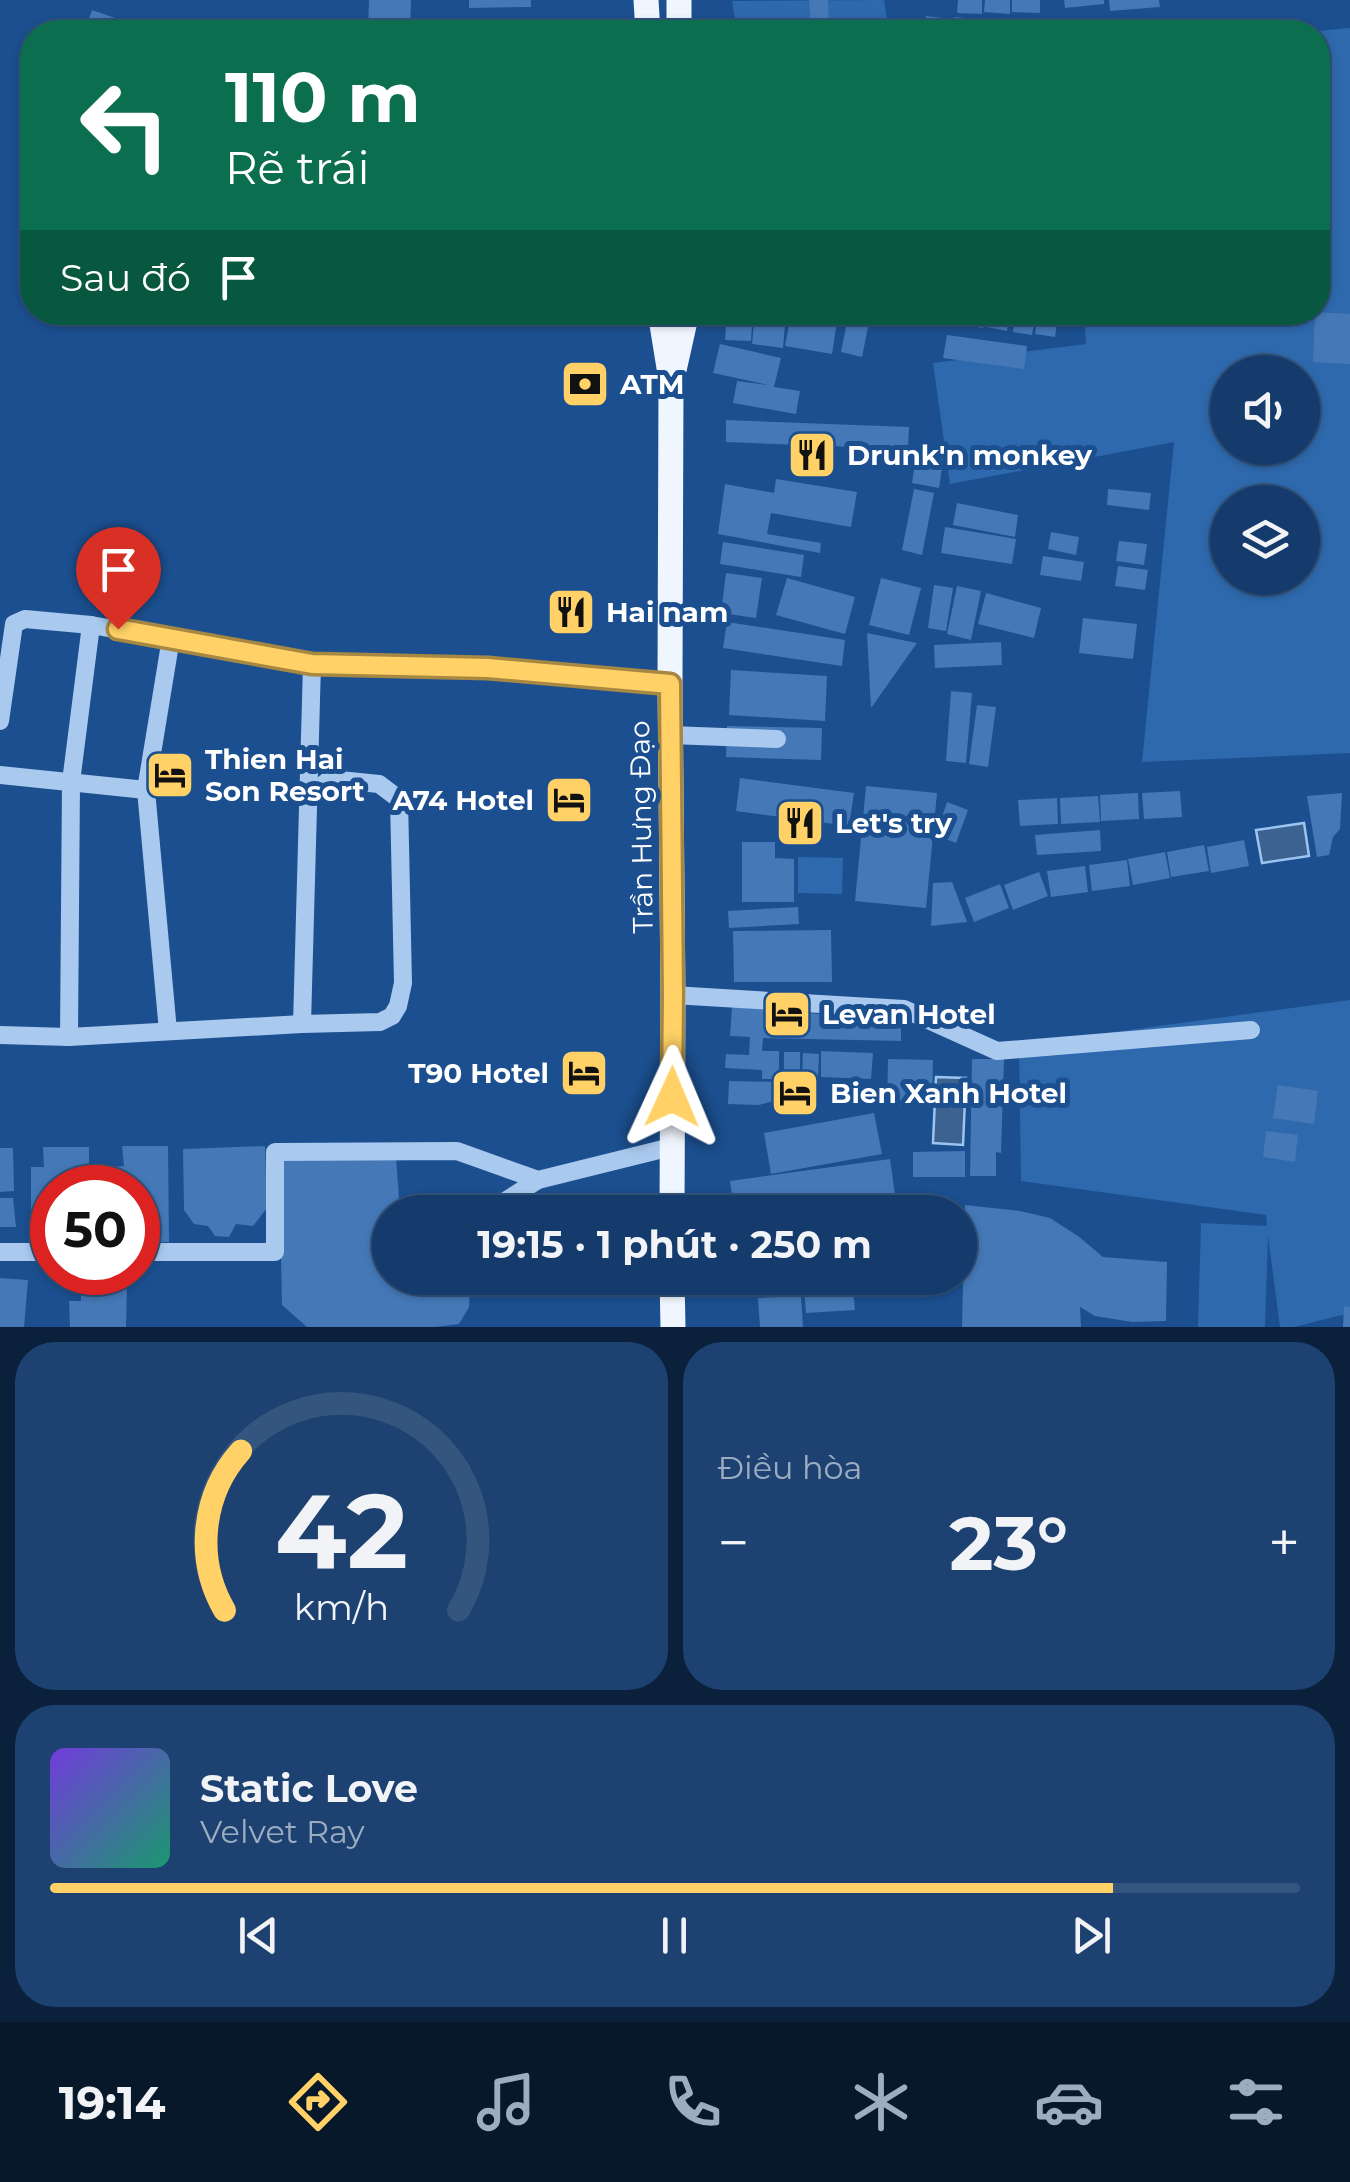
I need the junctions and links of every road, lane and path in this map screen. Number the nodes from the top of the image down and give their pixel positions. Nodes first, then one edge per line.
1 (662, 325) edge
2 (684, 325) edge
3 (671, 380) junction
4 (91, 625) junction
5 (172, 638) junction
6 (312, 664) junction
7 (670, 684) junction
8 (0, 722) edge
9 (670, 735) junction
10 (776, 739) dead end
11 (0, 775) edge
12 (70, 782) junction
13 (146, 790) junction
14 (308, 796) junction
15 (673, 994) junction
16 (302, 1024) junction
17 (1251, 1030) dead end
18 (168, 1031) junction
19 (0, 1035) edge
20 (69, 1037) junction
21 (671, 1147) junction
22 (538, 1180) junction
23 (515, 1195) edge
24 (672, 1195) edge
25 (0, 1252) edge
26 (30, 1252) edge
27 (160, 1252) edge
28 (672, 1295) edge
29 (672, 1327) edge

1 - 3 main road, Trần Hưng Đạo
2 - 3 main road, Trần Hưng Đạo
3 - 7 main road, Trần Hưng Đạo
4 - 5 street
4 - 8 street
4 - 12 street
5 - 6 street
5 - 13 street
6 - 7 street
6 - 14 street
7 - 9 main road, Trần Hưng Đạo
9 - 10 street
9 - 15 main road, Trần Hưng Đạo
11 - 12 street
12 - 13 street
12 - 20 street
13 - 18 street
14 - 16 street
14 - 16 street
15 - 17 street
15 - 21 main road, Trần Hưng Đạo
16 - 18 street
18 - 20 street
19 - 20 street
21 - 22 street
21 - 24 main road, Trần Hưng Đạo
22 - 23 street
22 - 27 street
25 - 26 street
28 - 29 main road

